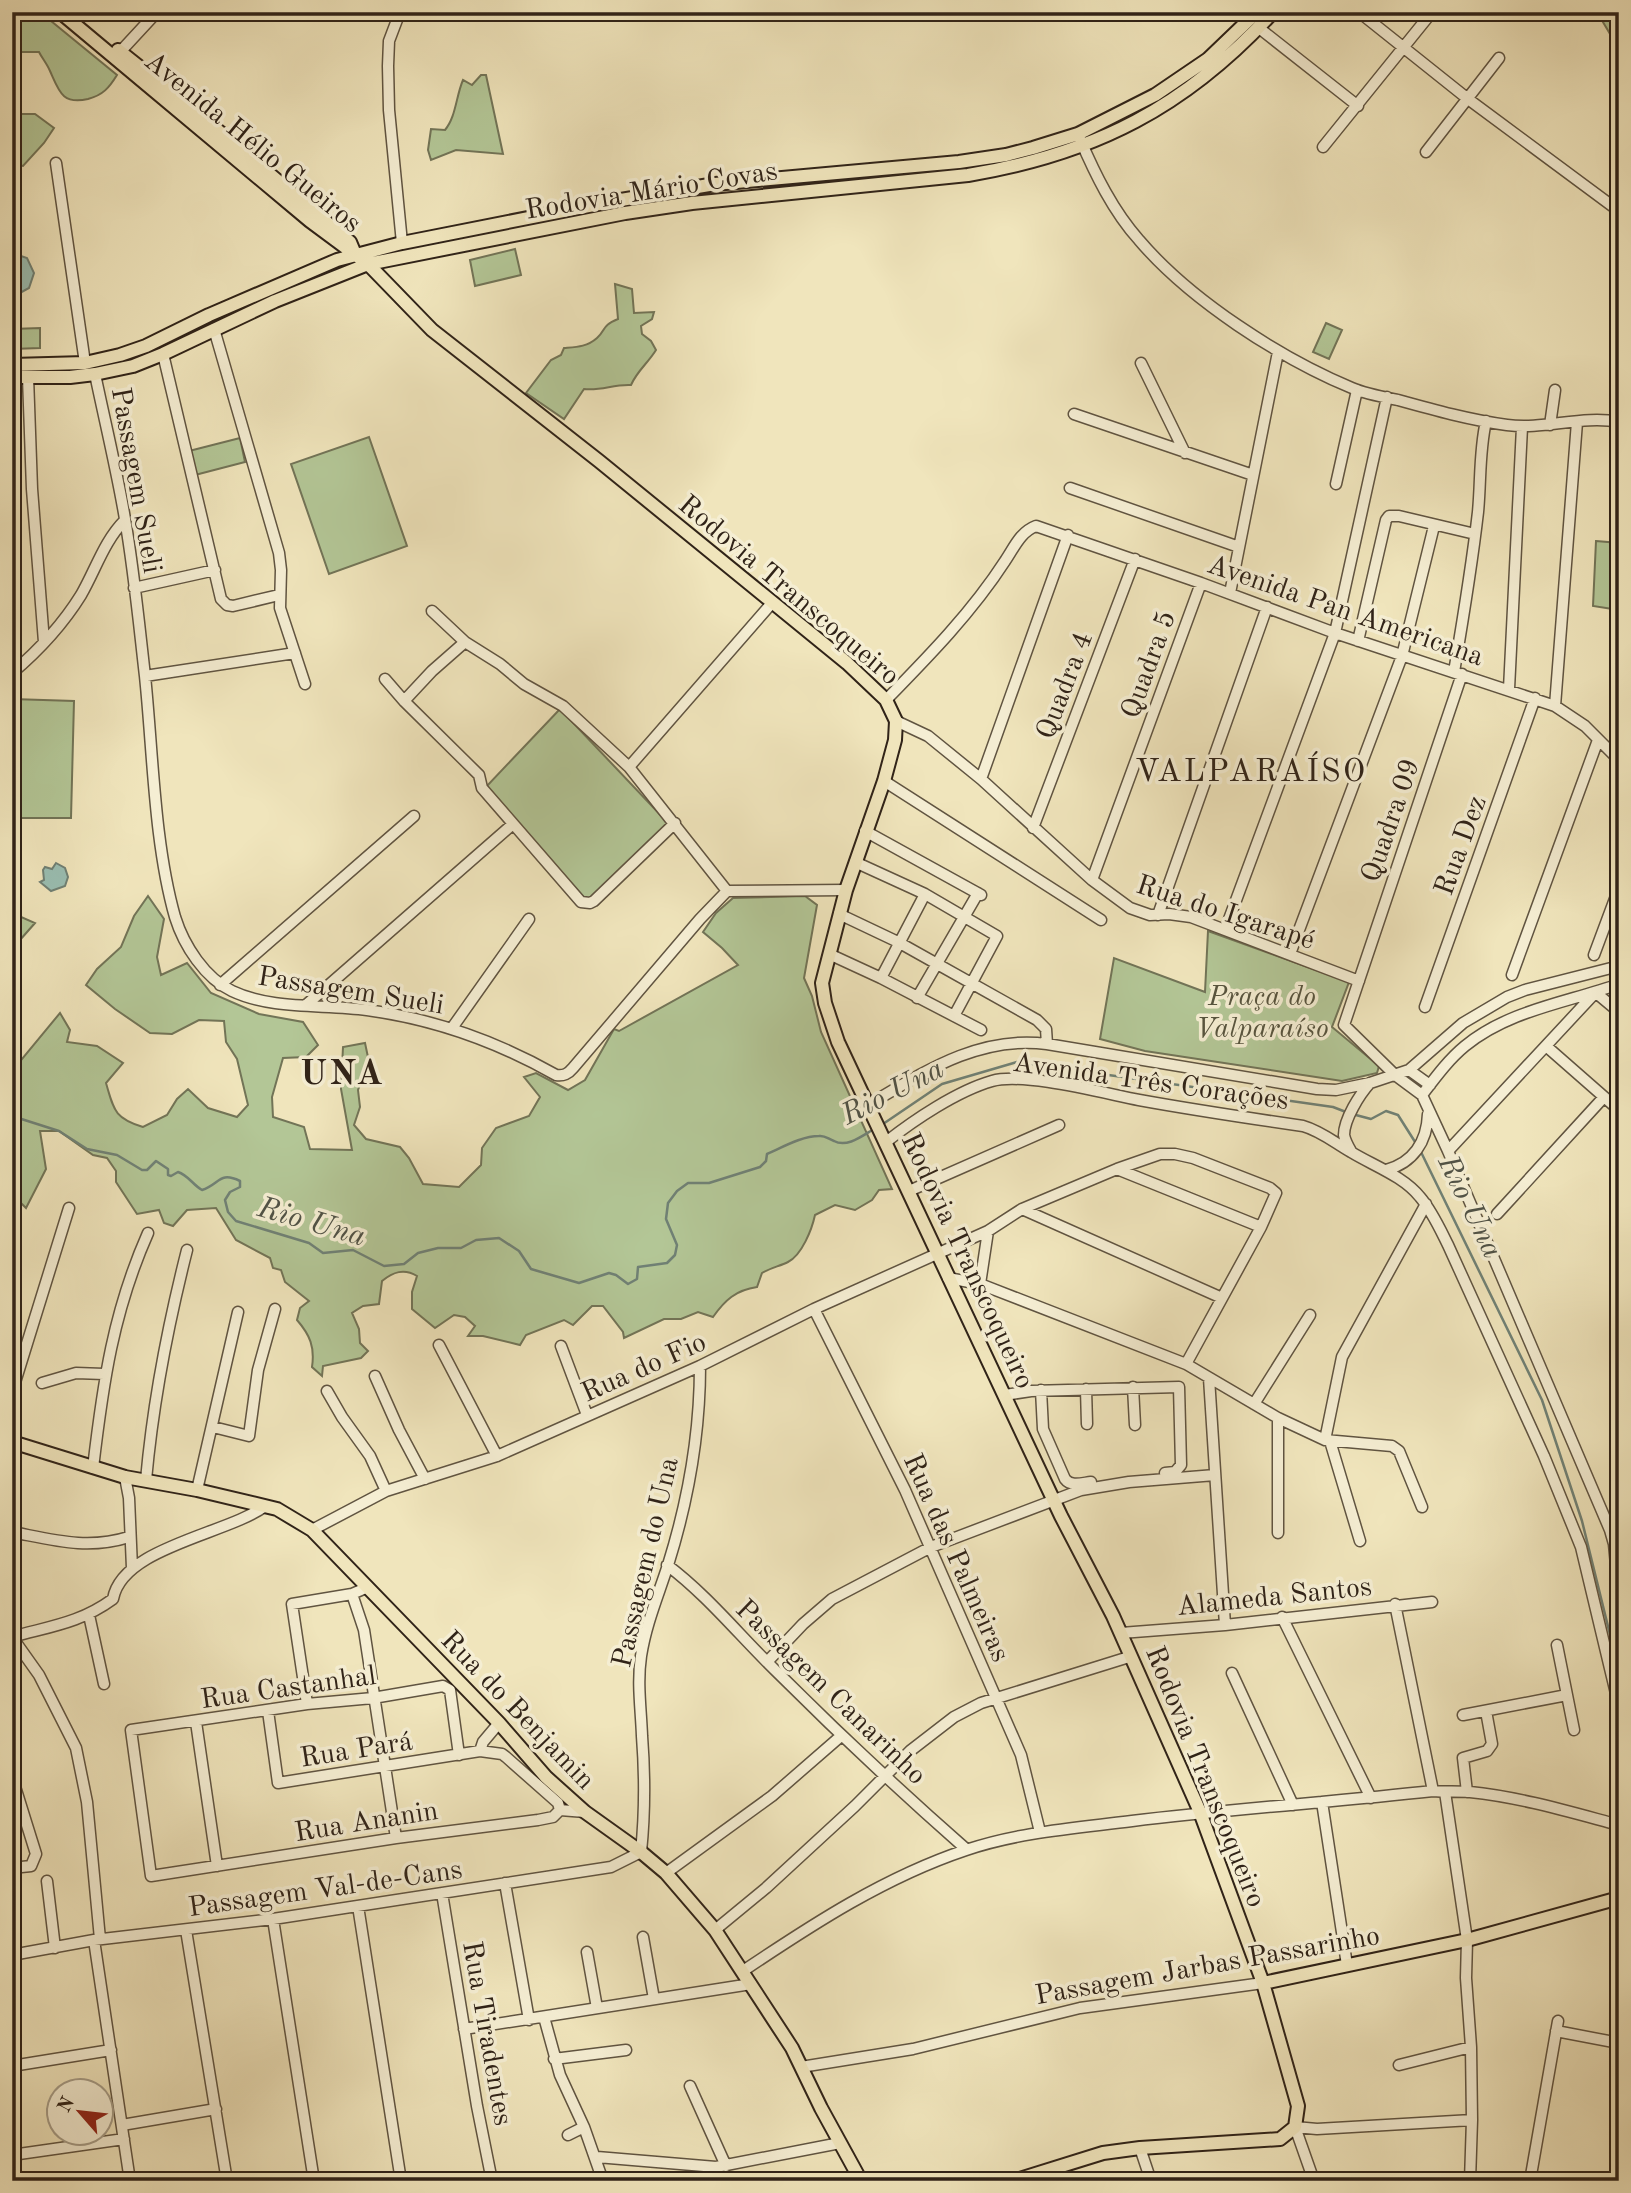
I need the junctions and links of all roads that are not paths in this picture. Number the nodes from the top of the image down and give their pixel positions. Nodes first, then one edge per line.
1 (60, 12) edge
2 (72, 12) edge
3 (157, 12) edge
4 (400, 12) edge
5 (1257, 12) edge
6 (1273, 12) edge
7 (1359, 12) edge
8 (1432, 12) edge
9 (1259, 28) junction
10 (1404, 48) junction
11 (120, 52) junction
12 (1499, 58) dead end
13 (1468, 99) junction
14 (1358, 106) junction
15 (1079, 134) junction
16 (1084, 147) junction
17 (1323, 147) dead end
18 (1426, 152) dead end
19 (56, 163) dead end
20 (1619, 211) edge
21 (402, 243) junction
22 (355, 254) junction
23 (368, 264) junction
24 (214, 329) junction
25 (1278, 352) junction
26 (163, 354) junction
27 (85, 363) junction
28 (1141, 363) dead end
29 (12, 365) edge
30 (95, 374) junction
31 (12, 377) edge
32 (28, 377) junction
33 (1357, 390) junction
34 (1555, 390) dead end
35 (1387, 397) junction
36 (1074, 414) dead end
37 (1486, 421) junction
38 (1577, 422) junction
39 (1619, 422) edge
40 (1550, 425) junction
41 (1522, 427) junction
42 (1185, 453) junction
43 (1253, 475) junction
44 (1336, 484) dead end
45 (1070, 488) dead end
46 (125, 520) junction
47 (1434, 526) junction
48 (1475, 534) junction
49 (1068, 535) junction
50 (1239, 547) junction
51 (1135, 559) junction
52 (215, 570) junction
53 (1201, 583) junction
54 (134, 588) junction
55 (1230, 593) junction
56 (279, 595) junction
57 (772, 603) junction
58 (1267, 607) junction
59 (432, 611) dead end
60 (1335, 633) junction
61 (1358, 641) junction
62 (44, 642) junction
63 (466, 642) junction
64 (1403, 650) junction
65 (295, 653) junction
66 (1457, 670) junction
67 (12, 673) edge
68 (145, 676) junction
69 (385, 679) dead end
70 (304, 684) dead end
71 (1509, 690) junction
72 (1535, 698) junction
73 (886, 700) junction
74 (404, 701) junction
75 (1555, 706) junction
76 (897, 721) junction
77 (1598, 740) junction
78 (1619, 760) edge
79 (629, 767) junction
80 (981, 779) junction
81 (884, 781) junction
82 (414, 816) dead end
83 (675, 823) junction
84 (513, 824) junction
85 (1033, 828) junction
86 (865, 831) junction
87 (855, 862) junction
88 (1092, 880) junction
89 (1619, 888) edge
90 (846, 890) junction
91 (727, 891) junction
92 (925, 894) junction
93 (839, 914) junction
94 (1158, 915) junction
95 (964, 918) junction
96 (529, 919) dead end
97 (1101, 920) dead end
98 (1225, 930) junction
99 (898, 942) junction
100 (829, 954) junction
101 (1290, 954) junction
102 (1594, 956) dead end
103 (935, 963) junction
104 (1619, 966) edge
105 (1513, 975) dead end
106 (881, 978) junction
107 (1359, 981) junction
108 (971, 984) junction
109 (1619, 984) edge
110 (220, 985) junction
111 (1595, 992) junction
112 (917, 998) junction
113 (306, 1005) junction
114 (1425, 1007) dead end
115 (1619, 1012) edge
116 (954, 1016) junction
117 (452, 1028) junction
118 (981, 1030) dead end
119 (1047, 1044) junction
120 (1546, 1046) junction
121 (1409, 1070) junction
122 (1395, 1075) junction
123 (1370, 1083) junction
124 (1430, 1085) junction
125 (1422, 1095) junction
126 (1604, 1097) junction
127 (869, 1108) junction
128 (1428, 1110) junction
129 (1619, 1111) edge
130 (1059, 1125) dead end
131 (885, 1139) junction
132 (1448, 1151) junction
133 (1352, 1153) junction
134 (1118, 1169) junction
135 (1386, 1170) junction
136 (909, 1191) junction
137 (1426, 1204) junction
138 (69, 1208) dead end
139 (1022, 1209) junction
140 (1497, 1214) dead end
141 (1261, 1227) junction
142 (988, 1231) junction
143 (148, 1233) dead end
144 (187, 1250) dead end
145 (938, 1253) junction
146 (948, 1278) junction
147 (980, 1284) junction
148 (1222, 1298) junction
149 (275, 1309) dead end
150 (814, 1309) junction
151 (238, 1312) dead end
152 (1310, 1315) dead end
153 (439, 1345) dead end
154 (561, 1346) dead end
155 (1186, 1364) junction
156 (700, 1366) junction
157 (104, 1374) junction
158 (375, 1376) dead end
159 (1209, 1378) junction
160 (42, 1383) dead end
161 (1133, 1387) junction
162 (1086, 1389) junction
163 (1041, 1390) junction
164 (327, 1391) dead end
165 (12, 1392) edge
166 (1005, 1395) junction
167 (1254, 1404) junction
168 (587, 1415) junction
169 (1278, 1418) junction
170 (1087, 1424) dead end
171 (1135, 1425) dead end
172 (213, 1427) junction
173 (1327, 1440) junction
174 (12, 1442) edge
175 (497, 1456) junction
176 (93, 1468) junction
177 (1215, 1475) junction
178 (125, 1477) junction
179 (425, 1479) junction
180 (146, 1480) junction
181 (197, 1490) junction
182 (386, 1491) junction
183 (1054, 1499) junction
184 (1422, 1507) dead end
185 (277, 1510) junction
186 (312, 1530) junction
187 (12, 1532) edge
188 (1278, 1533) dead end
189 (129, 1537) junction
190 (1360, 1541) dead end
191 (931, 1547) junction
192 (1616, 1551) edge
193 (667, 1565) junction
194 (132, 1568) junction
195 (368, 1587) junction
196 (352, 1594) junction
197 (1619, 1597) edge
198 (1432, 1602) dead end
199 (1395, 1604) junction
200 (89, 1615) junction
201 (1282, 1617) junction
202 (1225, 1625) junction
203 (1121, 1633) junction
204 (12, 1637) edge
205 (1557, 1645) dead end
206 (1129, 1657) junction
207 (767, 1662) junction
208 (1232, 1673) dead end
209 (104, 1684) dead end
210 (1567, 1695) junction
211 (373, 1698) junction
212 (996, 1698) junction
213 (307, 1704) junction
214 (1619, 1706) edge
215 (268, 1711) junction
216 (1486, 1711) junction
217 (1463, 1716) dead end
218 (195, 1722) junction
219 (499, 1723) junction
220 (1574, 1730) dead end
221 (841, 1736) junction
222 (480, 1751) junction
223 (459, 1755) junction
224 (384, 1766) junction
225 (12, 1777) edge
226 (884, 1777) junction
227 (1433, 1791) junction
228 (1445, 1792) junction
229 (1467, 1792) junction
230 (1371, 1798) junction
231 (1322, 1802) junction
232 (1293, 1805) junction
233 (560, 1810) junction
234 (585, 1812) junction
235 (1200, 1812) junction
236 (1619, 1825) edge
237 (1040, 1832) junction
238 (396, 1838) junction
239 (966, 1849) junction
240 (641, 1852) junction
241 (217, 1866) junction
242 (12, 1868) edge
243 (666, 1873) junction
244 (151, 1876) joint
245 (47, 1881) dead end
246 (505, 1883) junction
247 (442, 1893) junction
248 (1619, 1898) edge
249 (358, 1906) junction
250 (273, 1919) junction
251 (186, 1930) junction
252 (715, 1930) junction
253 (643, 1937) dead end
254 (97, 1940) junction
255 (1467, 1940) junction
256 (55, 1948) junction
257 (587, 1952) dead end
258 (12, 1955) edge
259 (1347, 1965) junction
260 (743, 1971) junction
261 (1263, 1983) junction
262 (751, 1984) junction
263 (654, 1999) junction
264 (597, 2008) junction
265 (544, 2017) junction
266 (530, 2020) junction
267 (464, 2029) junction
268 (1619, 2043) edge
269 (1471, 2047) junction
270 (111, 2050) junction
271 (626, 2050) dead end
272 (554, 2059) junction
273 (1399, 2065) dead end
274 (12, 2066) edge
275 (801, 2067) junction
276 (690, 2086) dead end
277 (216, 2109) junction
278 (1472, 2120) junction
279 (122, 2125) junction
280 (584, 2127) junction
281 (1295, 2127) junction
282 (568, 2135) dead end
283 (124, 2139) junction
284 (840, 2143) junction
285 (1140, 2148) junction
286 (12, 2155) edge
287 (597, 2157) junction
288 (726, 2166) junction
289 (130, 2181) edge
290 (227, 2181) edge
291 (314, 2181) edge
292 (401, 2181) edge
293 (492, 2181) edge
294 (603, 2181) edge
295 (861, 2181) edge
296 (1013, 2181) edge
297 (1151, 2181) edge
298 (1314, 2181) edge
299 (1469, 2181) edge
300 (1530, 2181) edge

1 - 22 main road, Avenida Hélio Gueiros
2 - 11 main road, Avenida Hélio Gueiros
3 - 11 street
4 - 21 street
5 - 15 main road, Rodovia Mário Covas
6 - 9 main road, Rodovia Mário Covas
7 - 10 street
8 - 10 street
9 - 14 street
9 - 16 main road, Rodovia Mário Covas
10 - 13 street
10 - 14 street
11 - 22 main road, Avenida Hélio Gueiros
12 - 13 street
13 - 18 street
13 - 20 street
14 - 17 street
15 - 16 street
15 - 21 main road, Rodovia Mário Covas
16 - 23 main road, Rodovia Mário Covas
16 - 25 street
19 - 27 street, Passagem Sueli
21 - 22 main road, Rodovia Mário Covas
22 - 23 main road, Rodovia Transcoqueiro
22 - 27 main road, Rodovia Mário Covas
23 - 24 main road, Rodovia Mário Covas
23 - 57 main road, Rodovia Transcoqueiro
24 - 26 main road, Rodovia Mário Covas
24 - 56 street
25 - 33 street
25 - 43 street
26 - 30 main road, Rodovia Mário Covas
26 - 52 street
27 - 29 main road, Rodovia Mário Covas
28 - 42 street
30 - 32 main road, Rodovia Mário Covas
30 - 46 street, Passagem Sueli
31 - 32 main road, Rodovia Mário Covas
32 - 62 street
33 - 35 street
33 - 44 street
34 - 40 street
35 - 37 street
35 - 60 street
36 - 42 street
37 - 41 street
37 - 48 street, Quadra 09
38 - 39 street
38 - 40 street
38 - 75 street
40 - 41 street
41 - 71 street
42 - 43 street
43 - 50 street
45 - 50 street
46 - 54 street, Passagem Sueli
46 - 62 street
47 - 48 street
47 - 61 street
47 - 64 street
48 - 66 street, Quadra 09
49 - 51 street, Avenida Pan Americana
49 - 73 street, Avenida Pan Americana
49 - 80 street
50 - 55 street
51 - 53 street, Avenida Pan Americana
51 - 85 street, Quadra 4
52 - 54 street
52 - 56 street
53 - 55 street, Avenida Pan Americana
53 - 88 street, Quadra 5
54 - 68 street, Passagem Sueli
55 - 58 street, Avenida Pan Americana
56 - 65 street
57 - 73 main road, Rodovia Transcoqueiro
57 - 79 street
58 - 60 street, Avenida Pan Americana
58 - 94 street
59 - 63 street
60 - 61 street, Avenida Pan Americana
60 - 98 street
61 - 64 street, Avenida Pan Americana
62 - 67 street
63 - 74 street
63 - 79 street
64 - 66 street, Avenida Pan Americana
64 - 101 street
65 - 68 street
65 - 70 street
66 - 71 street, Avenida Pan Americana
66 - 107 street, Quadra 09
68 - 110 street, Passagem Sueli
69 - 74 street
71 - 72 street, Avenida Pan Americana
72 - 75 street, Avenida Pan Americana
72 - 114 street, Rua Dez
73 - 76 main road, Rodovia Transcoqueiro
74 - 84 street
75 - 77 street, Avenida Pan Americana
76 - 80 street, Rua do Igarapé
76 - 81 main road, Rodovia Transcoqueiro
77 - 78 street, Avenida Pan Americana
77 - 105 street
79 - 83 street
80 - 85 street, Rua do Igarapé
81 - 86 main road, Rodovia Transcoqueiro
81 - 97 street
82 - 110 street
83 - 84 street
83 - 91 street
84 - 113 street
85 - 88 street, Rua do Igarapé
86 - 87 main road, Rodovia Transcoqueiro
86 - 95 street
87 - 90 main road, Rodovia Transcoqueiro
87 - 92 street
88 - 94 street, Rua do Igarapé
89 - 102 street
90 - 91 street
90 - 93 main road, Rodovia Transcoqueiro
91 - 117 street, Passagem Sueli
92 - 95 street
92 - 99 street
93 - 99 street
93 - 100 main road, Rodovia Transcoqueiro
94 - 98 street, Rua do Igarapé
95 - 103 street
95 - 108 street
96 - 117 street
98 - 101 street, Rua do Igarapé
99 - 103 street
99 - 106 street
100 - 106 street
100 - 127 main road, Rodovia Transcoqueiro
101 - 107 street, Rua do Igarapé
103 - 108 street
103 - 112 street
104 - 121 street, Avenida Três Corações
106 - 112 street
107 - 122 street
108 - 116 street
108 - 119 street
109 - 111 street
110 - 113 street, Passagem Sueli
111 - 115 street
111 - 120 street
111 - 124 street
112 - 116 street
113 - 117 street, Passagem Sueli
116 - 118 street
119 - 123 street, Avenida Três Corações
119 - 127 street, Avenida Três Corações
120 - 126 street
120 - 132 street
121 - 122 street, Avenida Três Corações
121 - 124 street
122 - 123 street, Avenida Três Corações
122 - 125 street
123 - 133 street
124 - 125 street
125 - 128 street
126 - 129 street
126 - 140 street
127 - 131 main road, Rodovia Transcoqueiro
128 - 132 street
128 - 135 street
130 - 136 street
131 - 133 street, Avenida Três Corações
131 - 136 main road, Rodovia Transcoqueiro
132 - 192 street
133 - 135 street
134 - 139 street, Rua do Fio
134 - 141 street
134 - 141 street, Rua do Fio
135 - 137 street
136 - 145 main road, Rodovia Transcoqueiro
137 - 173 street
137 - 214 street
138 - 165 street
139 - 142 street, Rua do Fio
139 - 148 street
141 - 148 street
142 - 145 street, Rua do Fio
142 - 147 street
143 - 157 street
144 - 180 street
145 - 146 main road, Rodovia Transcoqueiro
145 - 150 street, Rua do Fio
146 - 147 street
146 - 166 main road, Rodovia Transcoqueiro
147 - 155 street
148 - 155 street
149 - 172 street
150 - 156 street, Rua do Fio
150 - 191 street, Rua das Palmeiras
151 - 172 street
152 - 167 street
153 - 175 street
154 - 168 street
155 - 159 street
156 - 168 street, Rua do Fio
156 - 193 street, Passagem do Una
157 - 160 street
157 - 176 street
158 - 179 street
159 - 167 street
159 - 177 street
161 - 162 street
161 - 163 street
161 - 171 street
162 - 163 street
162 - 170 street
163 - 166 street
164 - 182 street
166 - 183 main road, Rodovia Transcoqueiro
167 - 169 street
168 - 175 street, Rua do Fio
169 - 173 street
169 - 188 street
172 - 181 street
173 - 184 street
173 - 190 street
174 - 176 main road, Rua do Benjamin
175 - 179 street, Rua do Fio
176 - 178 main road, Rua do Benjamin
177 - 183 street
177 - 202 street
178 - 180 main road, Rua do Benjamin
178 - 189 street
179 - 182 street, Rua do Fio
180 - 181 main road, Rua do Benjamin
181 - 185 main road, Rua do Benjamin
182 - 186 street, Rua do Fio
183 - 191 street
183 - 203 main road, Rodovia Transcoqueiro
185 - 186 main road, Rua do Benjamin
185 - 194 street
186 - 195 main road, Rua do Benjamin
187 - 189 street
189 - 194 street
191 - 207 street
191 - 212 street, Rua das Palmeiras
192 - 197 street
193 - 207 street, Passagem Canarinho
193 - 240 street, Passagem do Una
194 - 200 street
195 - 196 street
195 - 219 main road, Rua do Benjamin
196 - 211 street
196 - 213 street
198 - 199 street, Alameda Santos
199 - 201 street, Alameda Santos
199 - 227 street
200 - 204 street
200 - 209 street
201 - 202 street, Alameda Santos
201 - 230 street
202 - 203 street, Alameda Santos
203 - 206 main road, Rodovia Transcoqueiro
204 - 254 street
205 - 210 street
206 - 212 street
206 - 235 main road, Rodovia Transcoqueiro
207 - 221 street, Passagem Canarinho
208 - 232 street
210 - 216 street
210 - 220 street
211 - 213 street, Rua Castanhal
211 - 223 street, Rua Castanhal
211 - 224 street
212 - 226 street
212 - 237 street, Rua das Palmeiras
213 - 215 street, Rua Castanhal
215 - 218 street, Rua Castanhal
215 - 224 street, Rua Pará
216 - 217 street
216 - 229 street
218 - 241 street
218 - 244 street, Rua Castanhal
219 - 222 street
219 - 234 main road, Rua do Benjamin
221 - 226 street, Passagem Canarinho
221 - 243 street
222 - 223 street, Rua Pará
222 - 233 street
223 - 224 street, Rua Pará
224 - 238 street
225 - 242 street
226 - 239 street, Passagem Canarinho
226 - 252 street
227 - 228 street
227 - 230 street
228 - 229 street
228 - 255 street
229 - 236 street
230 - 231 street
231 - 232 street
231 - 259 street
232 - 235 street
233 - 234 street, Rua Ananin
233 - 238 street, Rua Ananin
234 - 240 main road, Rua do Benjamin
235 - 237 street
235 - 261 main road, Rodovia Transcoqueiro
237 - 239 street
238 - 241 street, Rua Ananin
239 - 260 street
240 - 243 main road, Rua do Benjamin
240 - 246 street, Passagem Val-de-Cans
241 - 244 street, Rua Ananin
243 - 252 main road, Rua do Benjamin
245 - 256 street
246 - 247 street, Passagem Val-de-Cans
246 - 266 street
247 - 249 street, Passagem Val-de-Cans
247 - 267 street, Rua Tiradentes
248 - 255 main road, Passagem Jarbas Passarinho
249 - 250 street, Passagem Val-de-Cans
249 - 292 street
250 - 251 street, Passagem Val-de-Cans
250 - 291 street
251 - 254 street, Passagem Val-de-Cans
251 - 277 street
252 - 260 main road, Rua do Benjamin
253 - 263 street
254 - 256 street, Passagem Val-de-Cans
254 - 270 street
255 - 259 main road, Passagem Jarbas Passarinho
255 - 269 street
256 - 258 street, Passagem Val-de-Cans
257 - 264 street
259 - 261 main road, Passagem Jarbas Passarinho
260 - 262 main road, Rua do Benjamin
261 - 275 street, Passagem Jarbas Passarinho
261 - 281 main road, Rodovia Transcoqueiro
262 - 263 street
262 - 275 main road, Rua do Benjamin
263 - 264 street
264 - 265 street
265 - 266 street
265 - 272 street
266 - 267 street
267 - 293 street, Rua Tiradentes
268 - 300 street
269 - 273 street
269 - 278 street
270 - 274 street
270 - 279 street
271 - 272 street
272 - 280 street
275 - 284 main road, Rua do Benjamin
276 - 288 street
277 - 279 street
277 - 290 street
278 - 281 street
278 - 299 street
279 - 283 street
280 - 282 street
280 - 287 street
281 - 285 main road
281 - 298 street
283 - 286 street
283 - 289 street
284 - 288 street
284 - 295 main road, Rua do Benjamin
285 - 296 main road
285 - 297 street
287 - 288 street
287 - 294 street

